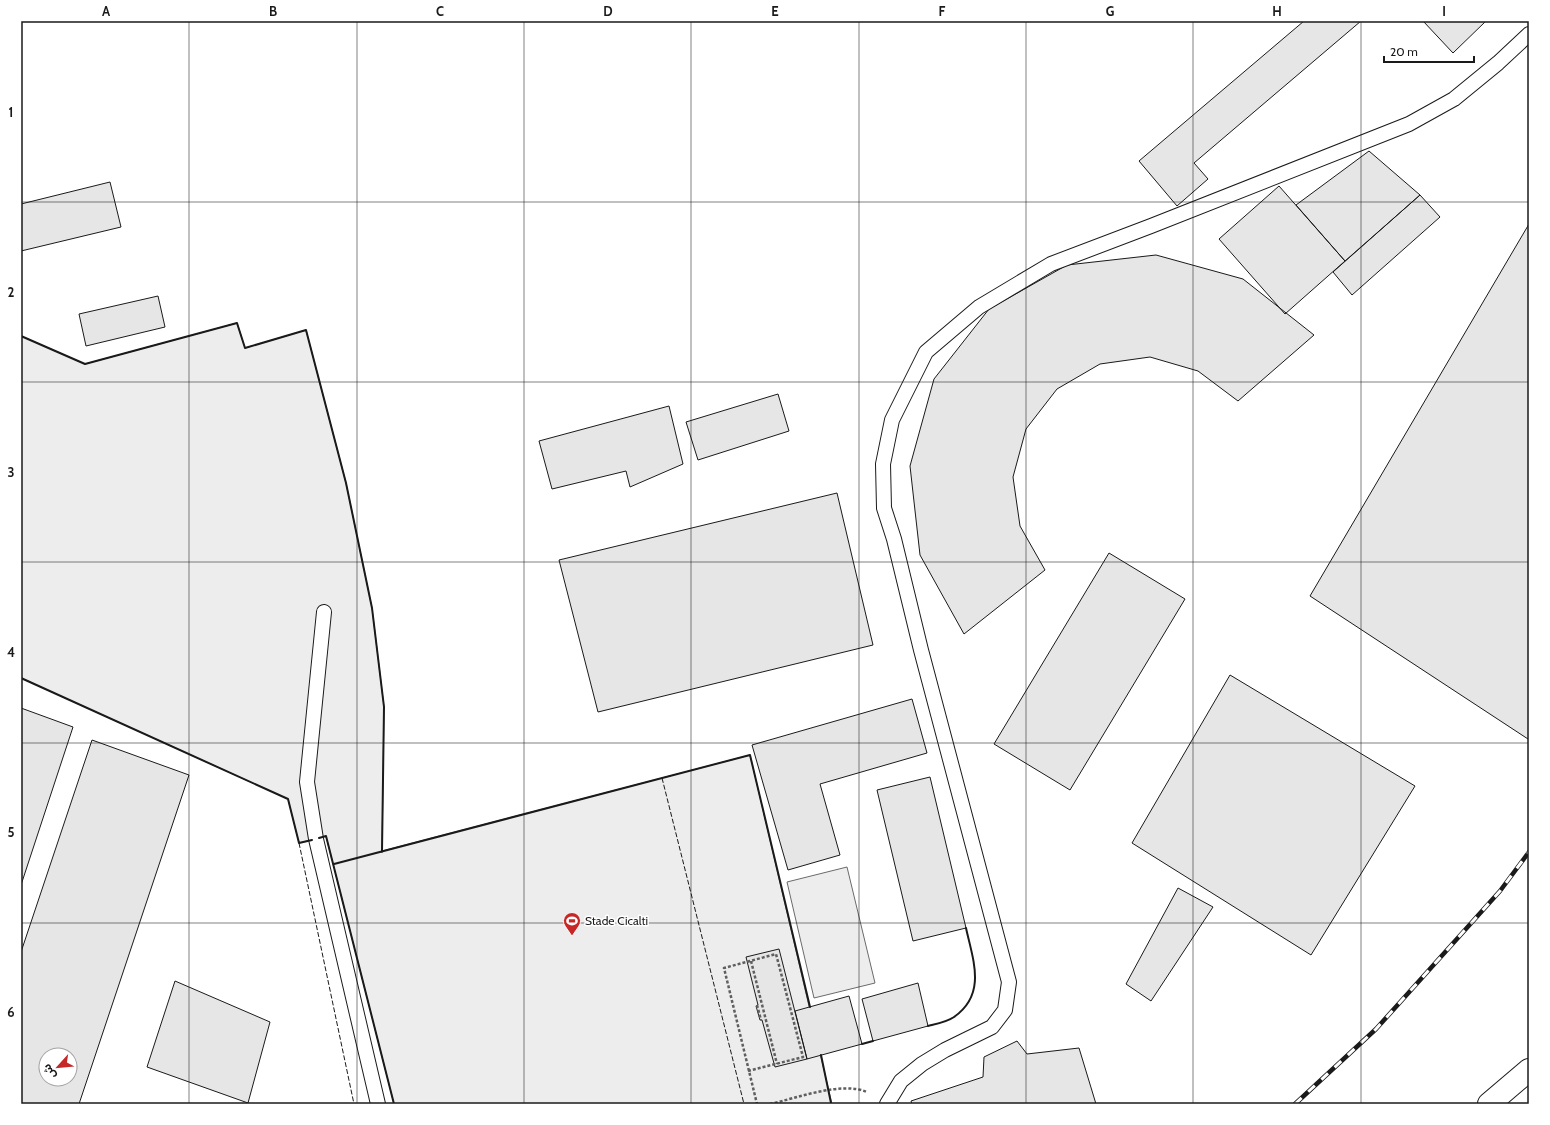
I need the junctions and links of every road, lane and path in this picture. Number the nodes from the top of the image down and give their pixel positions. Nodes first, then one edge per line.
1 (1529, 34) edge
2 (324, 612) dead end
3 (751, 961) junction
4 (757, 1005) dead end
5 (764, 1012) junction
6 (759, 1013) junction
7 (761, 1020) dead end
8 (777, 1064) junction
9 (748, 1071) junction
10 (1526, 1072) edge
11 (887, 1103) edge
12 (378, 1104) edge
13 (756, 1104) edge
14 (770, 1104) edge
15 (1489, 1104) edge
16 (1497, 1104) edge

1 - 11 lane
2 - 12 lane
3 - 5 path
3 - 8 path
3 - 9 path
4 - 6 path
5 - 6 path
5 - 8 path
6 - 7 path
8 - 9 path
9 - 13 path
10 - 15 main road
10 - 16 main road
11 - 14 path

